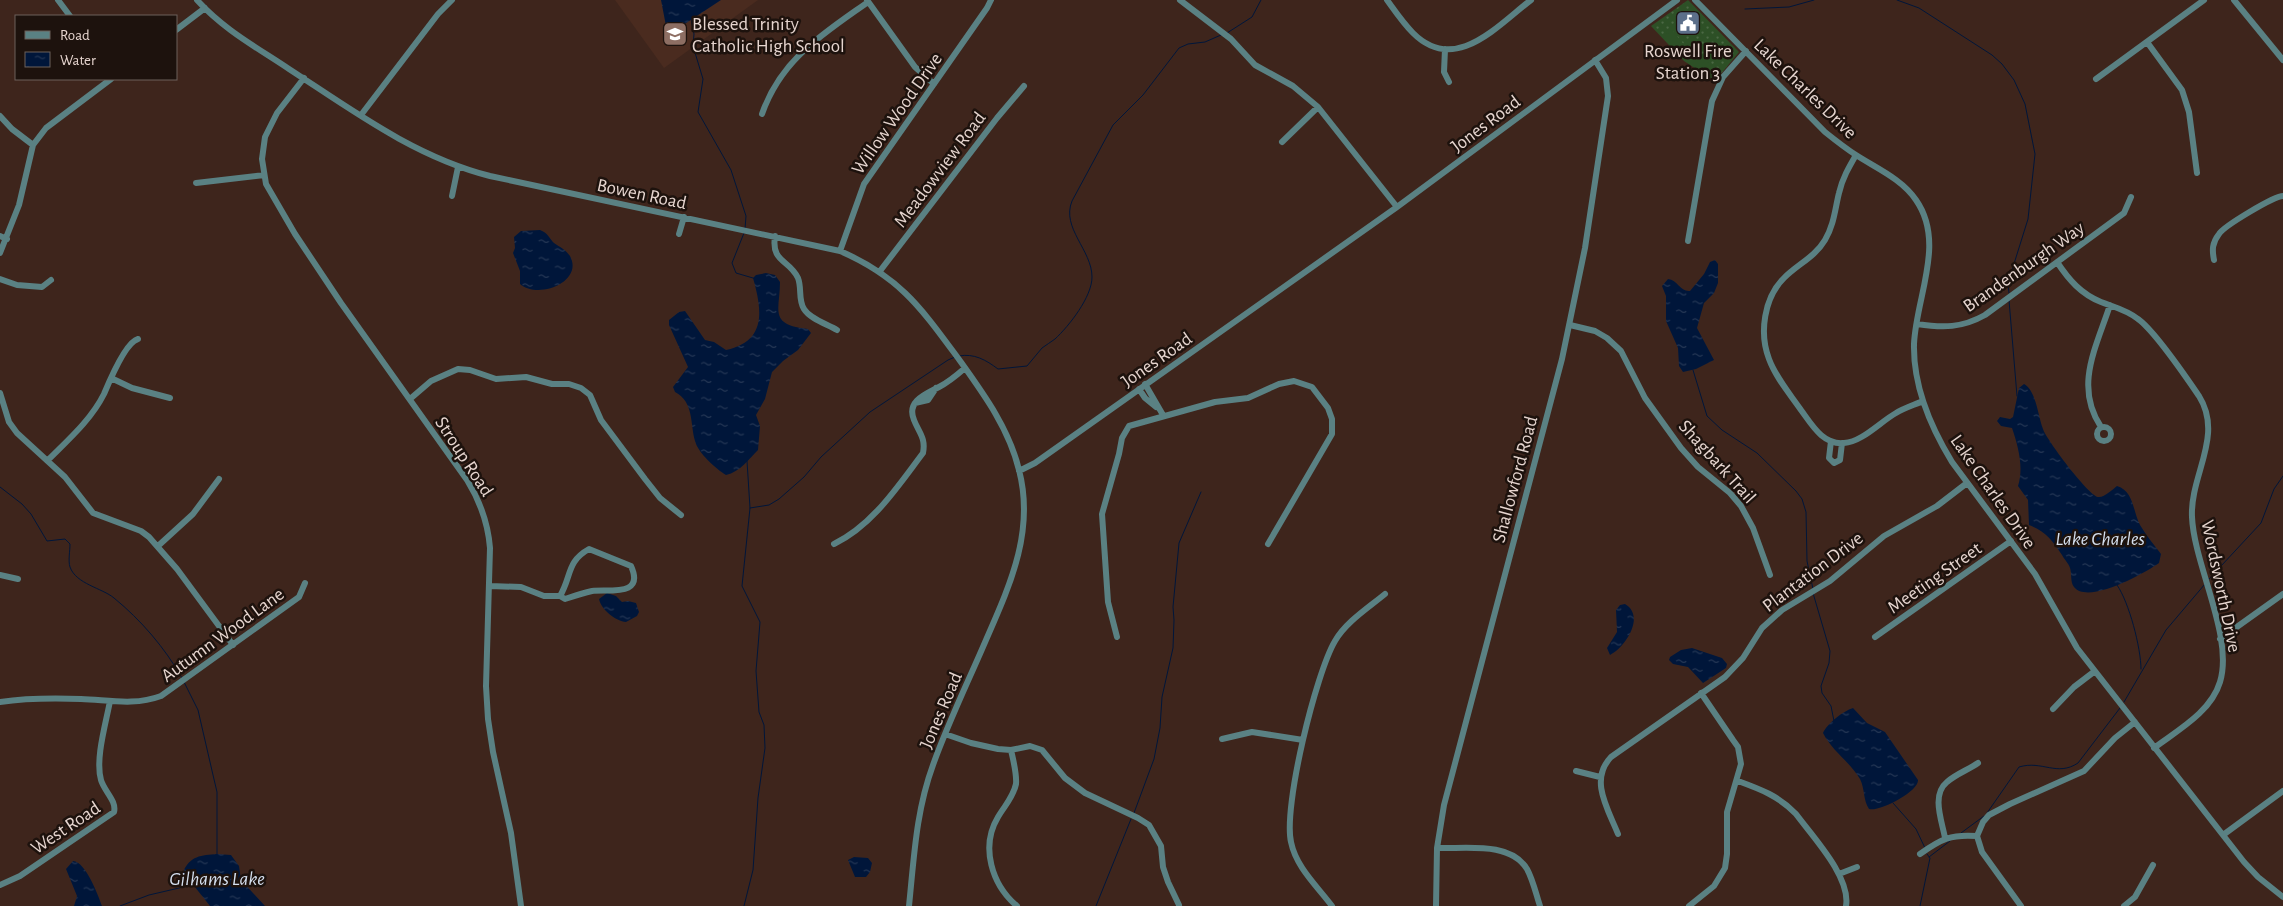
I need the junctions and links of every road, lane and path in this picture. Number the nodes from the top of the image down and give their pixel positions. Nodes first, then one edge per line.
1 (58, 0) edge
2 (197, 0) edge
3 (452, 0) edge
4 (991, 0) edge
5 (1180, 0) edge
6 (1387, 0) edge
7 (1531, 0) edge
8 (1677, 0) edge
9 (1695, 0) edge
10 (2204, 0) edge
11 (2234, 0) edge
12 (868, 1) edge
13 (205, 8) junction
14 (69, 15) edge
15 (178, 28) edge
16 (2147, 42) junction
17 (1445, 49) junction
18 (1746, 51) junction
19 (1595, 60) junction
20 (2283, 60) edge
21 (304, 78) junction
22 (2096, 79) dead end
23 (110, 80) edge
24 (1449, 82) dead end
25 (934, 84) junction
26 (1024, 86) dead end
27 (1318, 107) junction
28 (762, 114) dead end
29 (360, 115) junction
30 (0, 116) edge
31 (1282, 142) dead end
32 (33, 145) junction
33 (1856, 155) junction
34 (458, 166) junction
35 (2197, 173) dead end
36 (264, 175) junction
37 (196, 183) dead end
38 (452, 196) dead end
39 (2283, 196) edge
40 (2131, 197) dead end
41 (1397, 206) junction
42 (684, 217) junction
43 (679, 234) dead end
44 (0, 236) edge
45 (775, 236) junction
46 (7, 239) junction
47 (1688, 241) dead end
48 (840, 251) junction
49 (0, 253) edge
50 (2214, 260) dead end
51 (2057, 262) junction
52 (880, 271) junction
53 (0, 279) edge
54 (51, 280) dead end
55 (2110, 305) junction
56 (1917, 324) junction
57 (1570, 325) junction
58 (837, 330) dead end
59 (138, 339) dead end
60 (965, 368) junction
61 (110, 378) junction
62 (1146, 384) junction
63 (1139, 389) junction
64 (0, 393) edge
65 (170, 398) dead end
66 (410, 399) junction
67 (1923, 401) junction
68 (1157, 407) junction
69 (1162, 415) junction
70 (2101, 427) dead end
71 (1831, 441) junction
72 (1842, 443) junction
73 (48, 460) junction
74 (1020, 471) junction
75 (219, 479) dead end
76 (1967, 483) junction
77 (681, 515) dead end
78 (2010, 541) junction
79 (834, 544) dead end
80 (1268, 544) dead end
81 (158, 546) junction
82 (0, 575) edge
83 (1770, 575) dead end
84 (18, 579) dead end
85 (305, 583) dead end
86 (490, 586) junction
87 (566, 586) junction
88 (1385, 594) dead end
89 (2283, 594) edge
90 (576, 595) junction
91 (560, 596) junction
92 (1117, 637) dead end
93 (1875, 637) dead end
94 (2220, 639) junction
95 (233, 645) junction
96 (2095, 671) junction
97 (1702, 694) junction
98 (110, 701) junction
99 (0, 702) edge
100 (2053, 709) dead end
101 (2135, 722) junction
102 (945, 734) junction
103 (1222, 739) dead end
104 (1303, 740) junction
105 (2154, 748) junction
106 (1011, 750) junction
107 (1978, 763) dead end
108 (1576, 774) dead end
109 (1600, 777) junction
110 (1738, 781) junction
111 (2283, 791) edge
112 (1618, 834) dead end
113 (2223, 835) junction
114 (1977, 836) junction
115 (1945, 838) junction
116 (1437, 848) junction
117 (1920, 854) dead end
118 (2152, 865) dead end
119 (1857, 867) dead end
120 (1839, 874) junction
121 (0, 885) edge
122 (2283, 897) edge
123 (1179, 905) edge
124 (521, 906) edge
125 (909, 906) edge
126 (1018, 906) edge
127 (1332, 906) edge
128 (1436, 906) edge
129 (1540, 906) edge
130 (1689, 906) edge
131 (1846, 906) edge
132 (2021, 906) edge
133 (2124, 906) edge

1 - 14 street
2 - 13 street, Bowen Road
3 - 29 street
4 - 25 street, Willow Wood Drive
5 - 27 street
6 - 17 street
7 - 17 street
8 - 19 street, Jones Road
9 - 18 street, Lake Charles Drive
10 - 16 street
11 - 20 street
12 - 25 street
12 - 28 street
13 - 15 street
13 - 21 street, Bowen Road
16 - 22 street
16 - 35 street
17 - 24 street
18 - 33 street, Lake Charles Drive
18 - 47 street
19 - 41 street, Jones Road
19 - 57 street, Shallowford Road
21 - 29 street, Bowen Road
21 - 36 street, Stroup Road
23 - 32 street
25 - 48 street, Willow Wood Drive
26 - 52 street, Meadowview Road
27 - 31 street
27 - 41 street
29 - 34 street, Bowen Road
30 - 32 street
32 - 46 street
33 - 56 street, Lake Charles Drive
33 - 71 street
34 - 38 street
34 - 42 street, Bowen Road
36 - 37 street
36 - 66 street, Stroup Road
39 - 50 street
40 - 51 street, Brandenburgh Way
41 - 62 street, Jones Road
42 - 43 street
42 - 45 street, Bowen Road
44 - 46 street
45 - 48 street, Bowen Road
45 - 58 street
46 - 49 street
48 - 52 street, Bowen Road
51 - 55 street, Wordsworth Drive
51 - 56 street, Brandenburgh Way
52 - 60 street, Bowen Road
53 - 54 street
55 - 70 street
55 - 94 street, Wordsworth Drive
56 - 67 street, Lake Charles Drive
57 - 83 street, Shagbark Trail
57 - 116 street, Shallowford Road
59 - 61 street
60 - 74 street, Bowen Road
60 - 79 street
61 - 65 street
61 - 73 street
62 - 63 street, Jones Road
62 - 68 street
63 - 68 street
63 - 74 street, Jones Road
64 - 73 street
66 - 77 street
66 - 86 street, Stroup Road
67 - 72 street
67 - 76 street, Lake Charles Drive
68 - 69 street
69 - 80 street
69 - 92 street
71 - 72 street
71 - 72 street
73 - 81 street
74 - 102 street, Jones Road
75 - 81 street
76 - 78 street, Lake Charles Drive
76 - 97 street, Plantation Drive
78 - 93 street, Meeting Street
78 - 96 street, Lake Charles Drive
81 - 95 street
82 - 84 street
85 - 95 street, Autumn Wood Lane
86 - 91 street
86 - 124 street, Stroup Road
87 - 90 street
87 - 90 street
87 - 91 street
88 - 104 street
89 - 94 street
90 - 91 street
94 - 105 street, Wordsworth Drive
95 - 98 street, Autumn Wood Lane
96 - 100 street
96 - 101 street, Lake Charles Drive
97 - 109 street, Plantation Drive
97 - 110 street
98 - 99 street, Autumn Wood Lane
98 - 121 street, West Road
101 - 105 street, Lake Charles Drive
101 - 114 street
102 - 106 street
102 - 125 street, Jones Road
103 - 104 street
104 - 127 street
105 - 113 street, Lake Charles Drive
106 - 123 street
106 - 126 street
107 - 115 street
108 - 109 street
109 - 112 street
110 - 120 street
110 - 130 street
111 - 113 street
113 - 122 street, Lake Charles Drive
114 - 115 street
114 - 132 street
115 - 117 street
116 - 128 street, Shallowford Road
116 - 129 street
118 - 133 street
119 - 120 street
120 - 131 street

